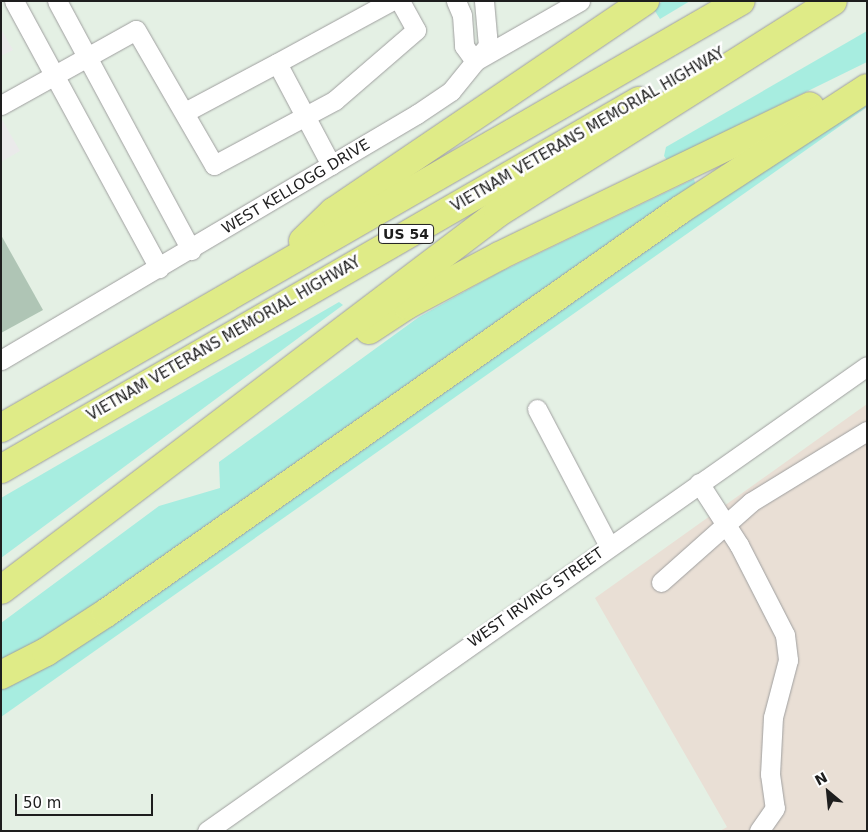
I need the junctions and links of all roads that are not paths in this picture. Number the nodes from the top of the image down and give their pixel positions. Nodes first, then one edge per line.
1 (14, 1) edge
2 (57, 1) edge
3 (391, 1) edge
4 (400, 1) edge
5 (456, 1) edge
6 (484, 1) edge
7 (580, 1) edge
8 (645, 1) edge
9 (741, 1) edge
10 (812, 1) edge
11 (833, 1) edge
12 (87, 57) junction
13 (475, 60) junction
14 (277, 63) junction
15 (54, 75) junction
16 (867, 77) edge
17 (867, 88) edge
18 (1, 105) edge
19 (186, 112) junction
20 (305, 116) junction
21 (331, 165) junction
22 (191, 250) junction
23 (159, 268) junction
24 (276, 268) junction
25 (1, 360) edge
26 (867, 366) edge
27 (256, 401) junction
28 (537, 409) dead end
29 (1, 428) edge
30 (867, 431) edge
31 (1, 469) edge
32 (699, 483) junction
33 (726, 525) junction
34 (609, 546) junction
35 (660, 582) dead end
36 (1, 590) edge
37 (1, 675) edge
38 (207, 831) edge
39 (759, 831) edge

1 - 15 street
2 - 12 street
3 - 14 street
4 - 20 street
5 - 13 street
6 - 13 street
7 - 13 street, WEST KELLOGG DRIVE
8 - 24 highway
9 - 24 highway, US 54
10 - 31 highway, VIETNAM VETERANS MEMORIAL HIGHWAY / US 54
11 - 27 highway
12 - 15 street
12 - 19 street
12 - 22 street
13 - 21 street, WEST KELLOGG DRIVE
14 - 19 street
14 - 20 street
15 - 18 street
15 - 23 street
16 - 27 highway
17 - 37 highway
19 - 20 street
20 - 21 street
21 - 22 street, WEST KELLOGG DRIVE
22 - 23 street, WEST KELLOGG DRIVE
23 - 25 street, WEST KELLOGG DRIVE
24 - 29 highway, US 54
26 - 32 street, WEST IRVING STREET
27 - 36 highway
28 - 34 street
30 - 33 street
32 - 33 street
32 - 34 street, WEST IRVING STREET
33 - 35 street
33 - 39 street
34 - 38 street, WEST IRVING STREET

